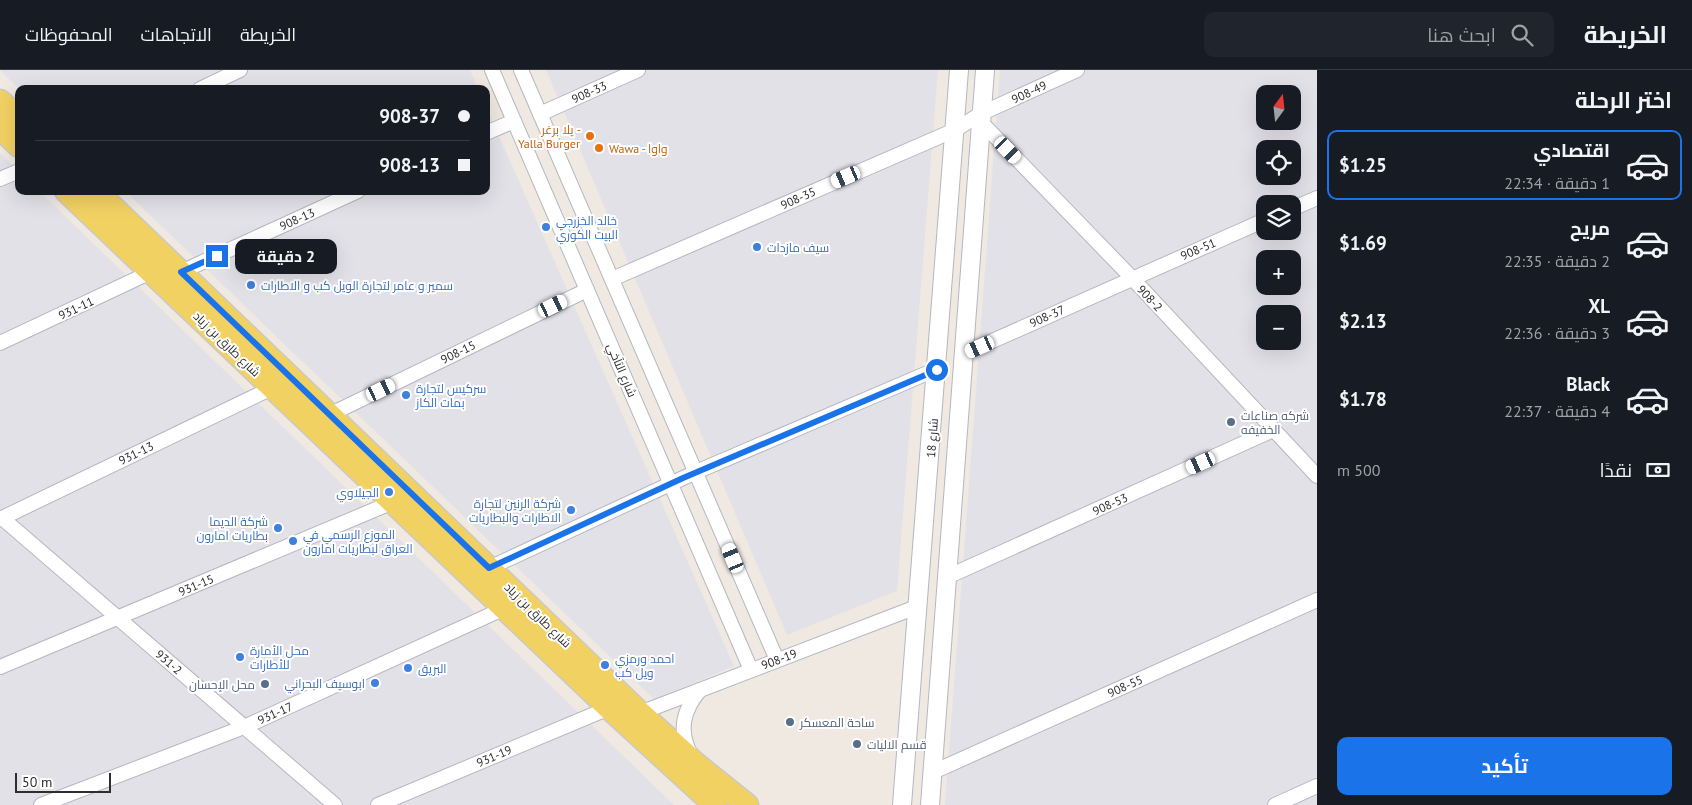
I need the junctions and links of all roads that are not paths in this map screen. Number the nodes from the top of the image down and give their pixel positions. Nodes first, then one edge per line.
1 (240, 70) edge
2 (492, 70) edge
3 (521, 70) edge
4 (638, 70) edge
5 (959, 70) edge
6 (986, 70) edge
7 (1077, 70) edge
8 (208, 85) edge
9 (0, 101) edge
10 (15, 114) edge
11 (540, 114) junction
12 (982, 118) junction
13 (514, 121) junction
14 (0, 128) edge
15 (955, 130) junction
16 (490, 131) edge
17 (15, 142) edge
18 (15, 172) edge
19 (0, 179) edge
20 (70, 195) edge
21 (100, 195) edge
22 (349, 195) edge
23 (1317, 198) edge
24 (1301, 205) edge
25 (1256, 224) edge
26 (151, 272) junction
27 (181, 272) junction
28 (1132, 278) junction
29 (612, 279) junction
30 (587, 290) junction
31 (0, 343) edge
32 (963, 354) junction
33 (937, 370) junction
34 (272, 388) junction
35 (329, 415) junction
36 (1273, 430) junction
37 (696, 472) junction
38 (1317, 476) edge
39 (670, 484) junction
40 (393, 502) junction
41 (1, 519) edge
42 (489, 568) junction
43 (947, 577) junction
44 (1317, 600) edge
45 (919, 606) junction
46 (505, 608) junction
47 (118, 618) junction
48 (777, 660) junction
49 (0, 667) edge
50 (751, 670) junction
51 (700, 690) junction
52 (609, 708) junction
53 (640, 713) junction
54 (244, 727) junction
55 (910, 727) junction
56 (936, 729) junction
57 (696, 764) junction
58 (933, 772) junction
59 (1317, 786) edge
60 (41, 805) edge
61 (335, 805) edge
62 (378, 805) edge
63 (715, 805) edge
64 (747, 805) edge
65 (902, 805) edge
66 (930, 805) edge
67 (1274, 805) edge

1 - 8 street
2 - 13 street, شارع التآخي
3 - 11 street
4 - 11 street, 908-33
5 - 15 street, شارع 18
6 - 12 street, شارع 18
7 - 12 street, 908-49
9 - 10 main road
11 - 29 street
12 - 15 street, 908-35
12 - 28 street, 908-2
12 - 32 street, شارع 18
13 - 16 street
13 - 30 street, شارع التآخي
14 - 17 main road
15 - 29 street, 908-35
15 - 33 street, شارع 18
18 - 19 street
20 - 26 main road, شارع طارق بن زياد
21 - 27 main road, شارع طارق بن زياد
22 - 27 street, 908-13
23 - 24 street
25 - 28 street, 908-51
26 - 31 street, 931-11
26 - 34 main road, شارع طارق بن زياد
27 - 35 main road, شارع طارق بن زياد
28 - 32 street, 908-37
28 - 36 street, 908-2
29 - 37 street
30 - 35 street, 908-15
30 - 39 street, شارع التآخي
32 - 43 street, شارع 18
33 - 37 street
33 - 45 street, شارع 18
34 - 40 main road, شارع طارق بن زياد
34 - 41 street, 931-13
35 - 42 main road, شارع طارق بن زياد
36 - 38 street, 908-2
36 - 43 street, 908-53
37 - 39 street
37 - 48 street
39 - 42 street
39 - 50 street, شارع التآخي
40 - 46 main road, شارع طارق بن زياد
40 - 47 street, 931-15
41 - 47 street, 931-2
42 - 53 main road, شارع طارق بن زياد
43 - 56 street, شارع 18
44 - 58 street, 908-55
45 - 48 street, 908-19
45 - 55 street, شارع 18
46 - 52 main road, شارع طارق بن زياد
46 - 54 street, 931-17
47 - 49 street, 931-15
47 - 54 street, 931-2
48 - 50 street, 908-19
50 - 51 street, 908-19
51 - 53 street, 908-19
51 - 57 street
52 - 62 street, 931-19
52 - 63 main road, شارع طارق بن زياد
53 - 57 main road, شارع طارق بن زياد
54 - 60 street, 931-17
54 - 61 street, 931-2
55 - 56 street
55 - 65 street, شارع 18
56 - 58 street, شارع 18
57 - 64 main road, شارع طارق بن زياد
58 - 66 street, شارع 18
59 - 67 street

